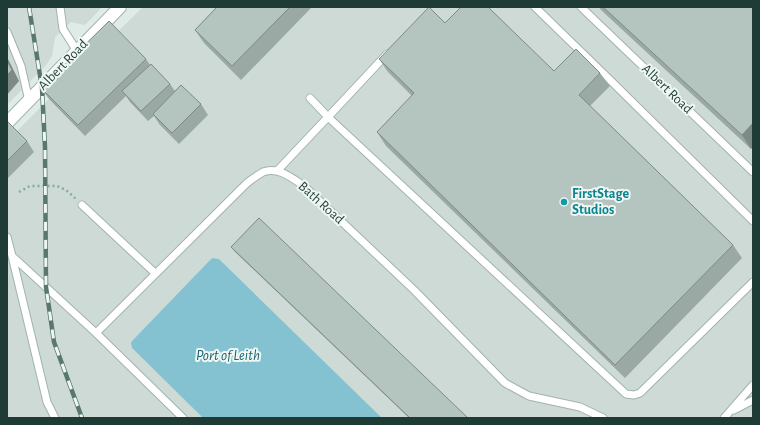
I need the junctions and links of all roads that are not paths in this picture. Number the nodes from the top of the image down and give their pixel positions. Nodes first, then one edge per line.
1 (60, 7) edge
2 (120, 7) edge
3 (535, 7) edge
4 (581, 7) edge
5 (7, 32) edge
6 (392, 48) edge
7 (77, 51) junction
8 (310, 98) dead end
9 (29, 101) junction
10 (328, 117) junction
11 (7, 123) edge
12 (277, 171) junction
13 (753, 172) edge
14 (82, 205) road end
15 (753, 221) edge
16 (7, 237) edge
17 (12, 256) junction
18 (155, 273) junction
19 (753, 282) edge
20 (96, 333) junction
21 (753, 385) edge
22 (753, 400) edge
23 (730, 412) junction
24 (55, 418) edge
25 (183, 418) edge
26 (603, 418) edge
27 (724, 418) edge

1 - 7 lane
2 - 7 street, Albert Road
3 - 15 lane
4 - 13 lane, Albert Road
5 - 9 lane
6 - 10 lane
7 - 9 street, Albert Road
8 - 10 lane
9 - 11 street, Albert Road
10 - 12 lane
10 - 19 lane
12 - 18 lane
12 - 26 lane, Bath Road
14 - 18 lane
16 - 17 lane
17 - 20 lane
17 - 24 lane
18 - 20 lane
20 - 25 lane
21 - 23 lane
22 - 23 lane
23 - 27 lane

